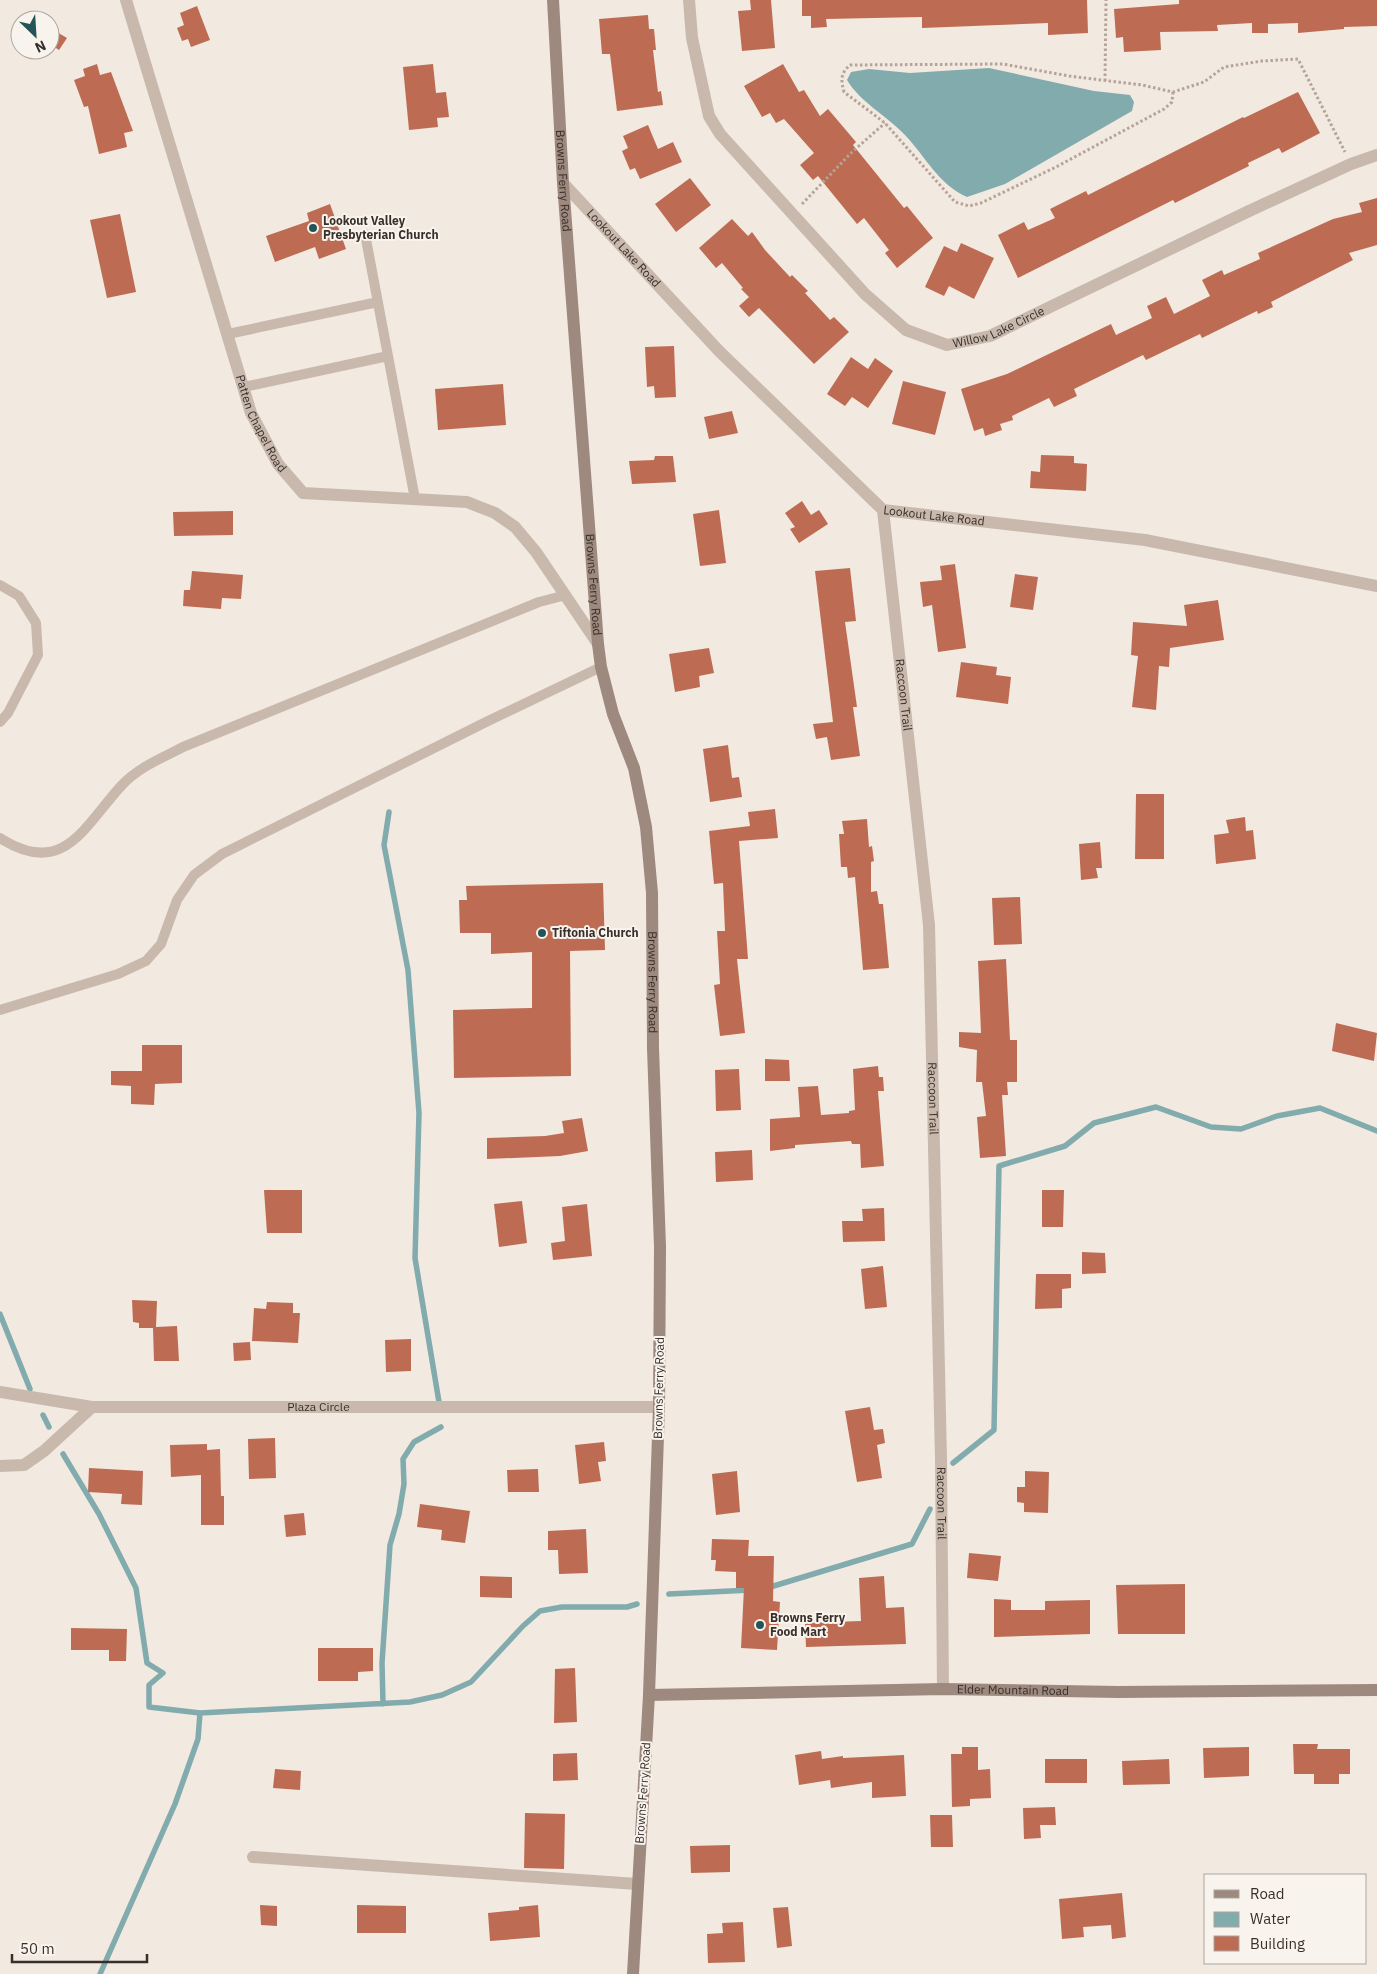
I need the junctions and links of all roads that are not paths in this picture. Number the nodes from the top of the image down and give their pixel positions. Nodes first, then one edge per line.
1 (126, 0) edge
2 (553, 0) edge
3 (689, 0) edge
4 (1377, 155) edge
5 (563, 183) junction
6 (365, 234) dead end
7 (378, 302) junction
8 (228, 334) junction
9 (388, 356) junction
10 (244, 388) junction
11 (415, 499) junction
12 (884, 510) junction
13 (0, 585) edge
14 (1377, 586) edge
15 (566, 595) junction
16 (598, 644) junction
17 (601, 667) junction
18 (0, 722) edge
19 (0, 838) edge
20 (0, 1010) edge
21 (0, 1392) edge
22 (92, 1407) junction
23 (659, 1407) junction
24 (0, 1466) edge
25 (943, 1689) junction
26 (1377, 1690) edge
27 (649, 1695) junction
28 (253, 1857) dead end
29 (637, 1884) junction
30 (633, 1974) edge

1 - 8 street, Patten Chapel Road
2 - 5 street, Browns Ferry Road
3 - 4 street, Willow Lake Circle
5 - 12 street, Lookout Lake Road
5 - 16 street, Browns Ferry Road
6 - 7 lane
7 - 8 lane
7 - 9 lane
8 - 10 street, Patten Chapel Road
9 - 10 lane
9 - 11 lane
10 - 11 street, Patten Chapel Road
11 - 15 street, Patten Chapel Road
12 - 14 street, Lookout Lake Road
12 - 25 street, Raccoon Trail
13 - 18 lane
15 - 16 street, Patten Chapel Road
15 - 19 lane
16 - 17 street, Browns Ferry Road
17 - 20 lane
17 - 23 street, Browns Ferry Road
21 - 22 street, Plaza Circle
22 - 23 street, Plaza Circle
22 - 24 street
23 - 27 street, Browns Ferry Road
25 - 26 street, Elder Mountain Road
25 - 27 street, Elder Mountain Road
27 - 29 street, Browns Ferry Road
28 - 29 street
29 - 30 street, Browns Ferry Road

